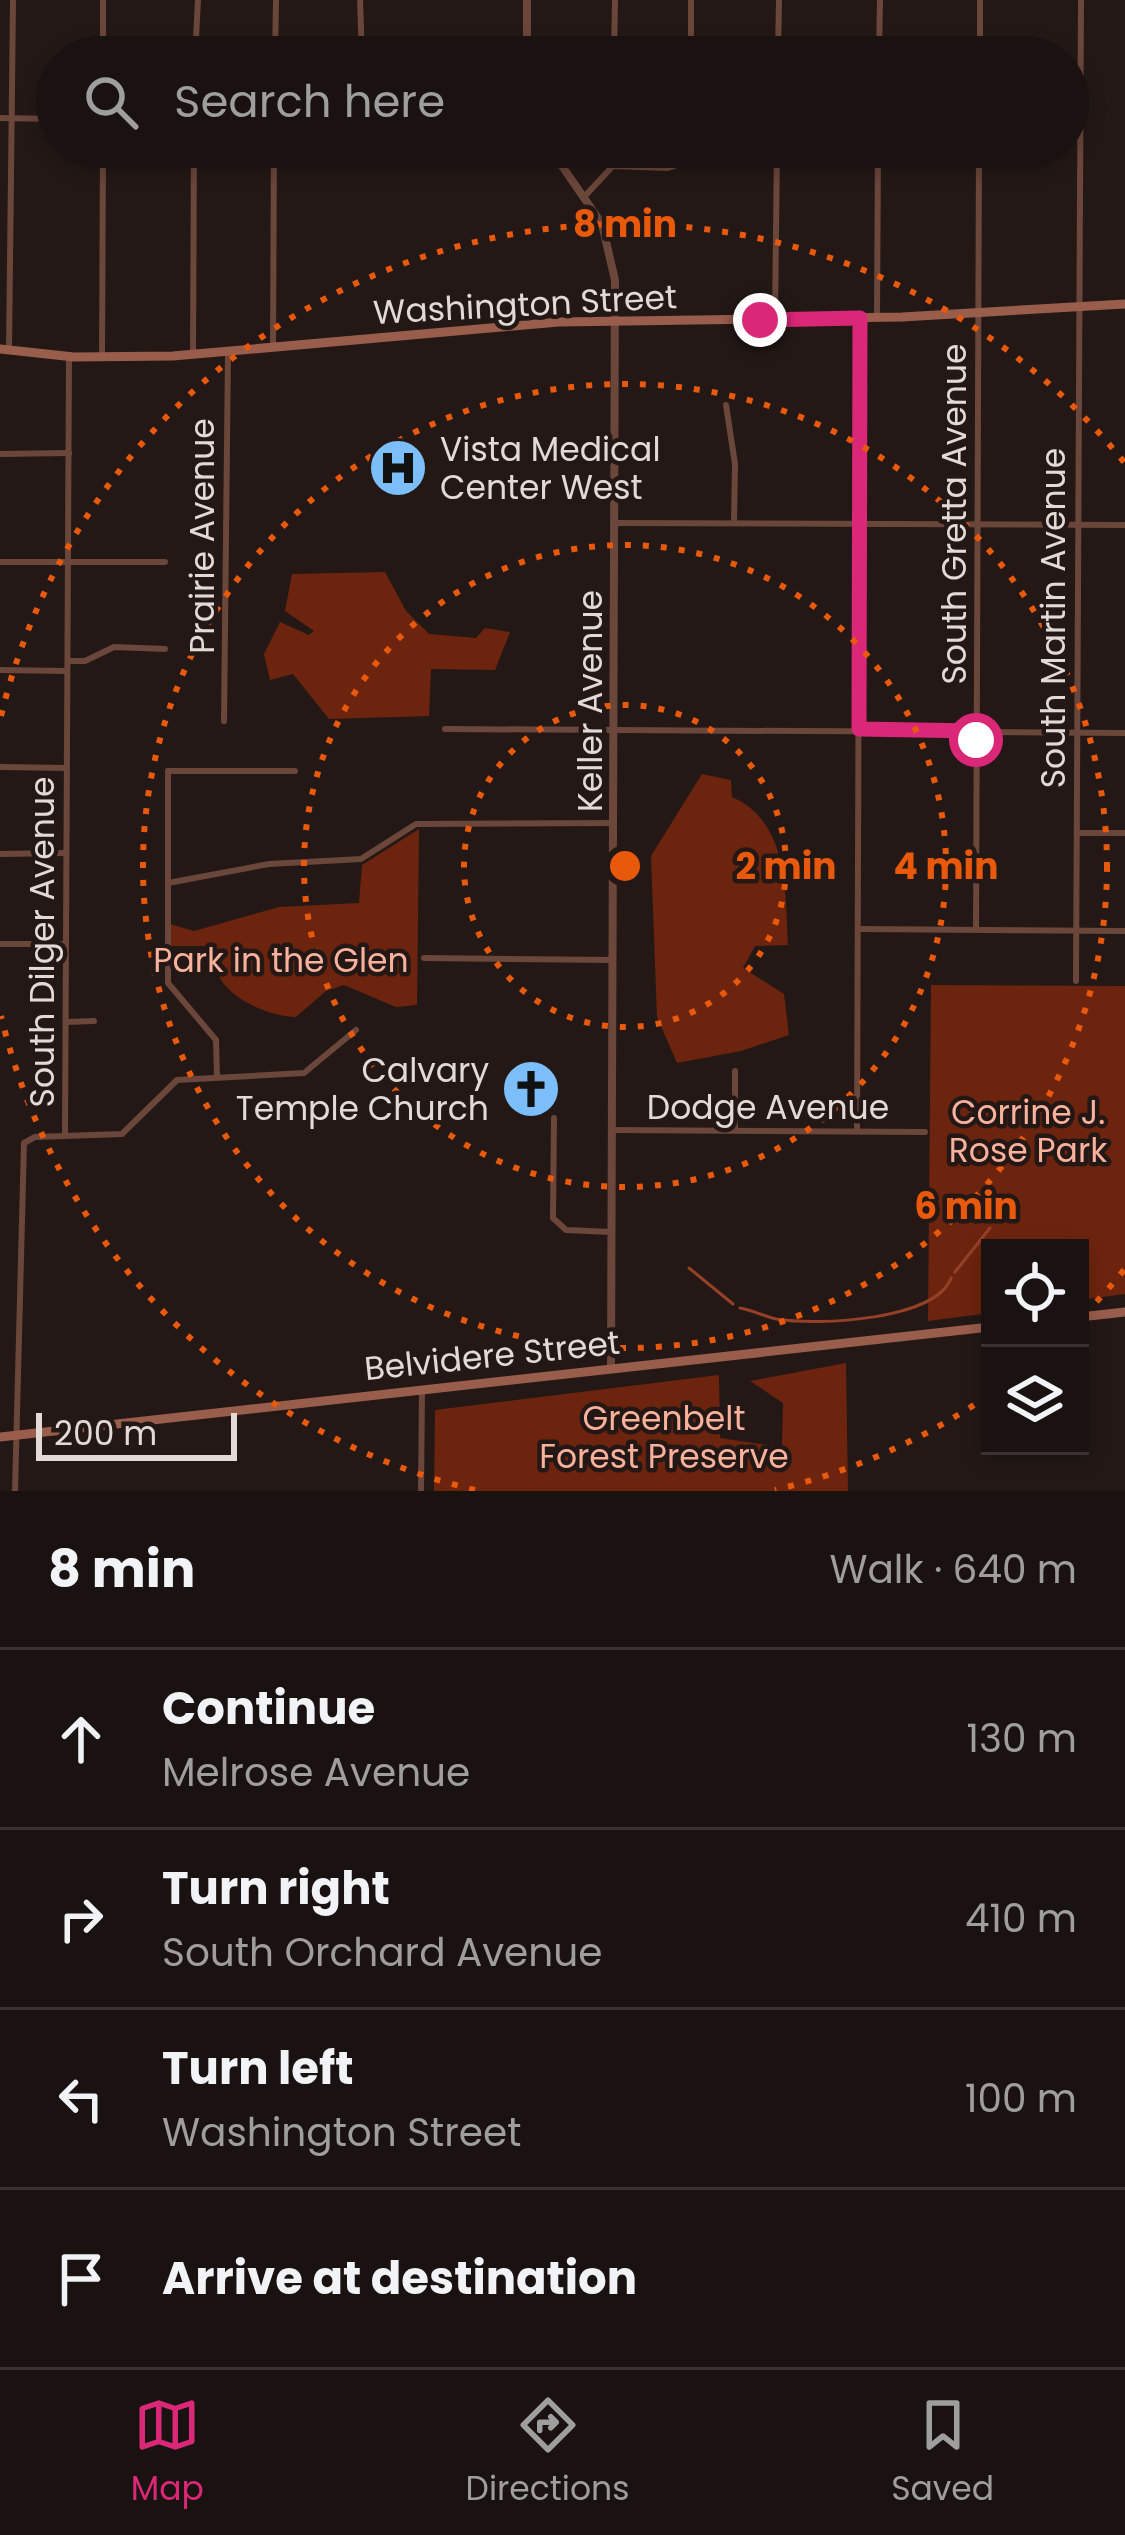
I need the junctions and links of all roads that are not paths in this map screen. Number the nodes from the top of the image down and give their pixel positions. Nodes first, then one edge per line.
1 (13, 0) edge
2 (103, 0) edge
3 (199, 0) edge
4 (276, 0) edge
5 (360, 0) edge
6 (527, 0) edge
7 (615, 0) edge
8 (691, 0) edge
9 (779, 0) edge
10 (880, 0) edge
11 (980, 0) edge
12 (1082, 0) edge
13 (103, 36) edge
14 (196, 36) edge
15 (275, 36) edge
16 (361, 36) edge
17 (526, 36) edge
18 (614, 36) edge
19 (691, 36) edge
20 (778, 36) edge
21 (879, 36) edge
22 (980, 36) edge
23 (1081, 36) edge
24 (0, 118) edge
25 (11, 118) junction
26 (36, 119) edge
27 (103, 168) edge
28 (194, 168) edge
29 (274, 168) edge
30 (564, 168) edge
31 (609, 168) edge
32 (777, 168) edge
33 (878, 168) edge
34 (980, 168) edge
35 (1080, 168) edge
36 (585, 196) junction
37 (1125, 304) edge
38 (1079, 307) junction
39 (979, 314) junction
40 (860, 318) junction
41 (877, 318) junction
42 (775, 320) junction
43 (615, 322) junction
44 (273, 348) junction
45 (4, 350) edge
46 (227, 352) junction
47 (193, 355) junction
48 (69, 356) junction
49 (102, 356) junction
50 (726, 405) dead end
51 (69, 453) junction
52 (0, 454) edge
53 (614, 523) junction
54 (734, 524) junction
55 (859, 524) junction
56 (977, 524) junction
57 (1078, 524) junction
58 (1125, 525) edge
59 (0, 562) edge
60 (68, 562) junction
61 (165, 562) dead end
62 (165, 649) dead end
63 (68, 666) junction
64 (0, 670) edge
65 (224, 721) dead end
66 (614, 726) junction
67 (445, 729) dead end
68 (859, 729) junction
69 (976, 731) junction
70 (1077, 732) junction
71 (1125, 733) edge
72 (0, 767) edge
73 (67, 768) junction
74 (296, 771) dead end
75 (613, 824) junction
76 (1077, 832) junction
77 (1125, 832) edge
78 (0, 854) edge
79 (66, 854) junction
80 (168, 883) junction
81 (859, 929) junction
82 (976, 930) junction
83 (1076, 930) junction
84 (1125, 931) edge
85 (0, 944) edge
86 (66, 944) junction
87 (424, 958) dead end
88 (612, 959) junction
89 (1076, 981) dead end
90 (94, 1021) dead end
91 (66, 1022) junction
92 (356, 1030) dead end
93 (735, 1071) dead end
94 (217, 1077) junction
95 (554, 1118) dead end
96 (735, 1129) junction
97 (611, 1130) junction
98 (857, 1131) junction
99 (925, 1132) dead end
100 (65, 1136) junction
101 (611, 1232) junction
102 (1125, 1312) edge
103 (1089, 1316) edge
104 (981, 1328) edge
105 (611, 1368) junction
106 (422, 1390) junction
107 (16, 1435) junction
108 (0, 1437) edge
109 (15, 1491) edge
110 (421, 1491) edge

1 - 25 street
2 - 13 street
3 - 14 street
4 - 15 street
5 - 16 street
6 - 17 street
7 - 18 street
8 - 19 street
9 - 20 street
10 - 21 street
11 - 22 street
12 - 23 street, South Martin Avenue
24 - 25 street
25 - 26 street
25 - 45 street
27 - 49 street
28 - 47 street
29 - 44 street
30 - 36 street, Keller Avenue
31 - 36 street
32 - 42 street
33 - 41 street
34 - 39 street, South Gretta Avenue
35 - 38 street, South Martin Avenue
36 - 43 street, Keller Avenue
37 - 38 main road, Washington Street
38 - 39 main road, Washington Street
38 - 57 street, South Martin Avenue
39 - 41 main road, Washington Street
39 - 56 street, South Gretta Avenue
40 - 41 main road, Washington Street
40 - 42 main road, Washington Street
40 - 55 street
42 - 43 main road, Washington Street
43 - 44 main road, Washington Street
43 - 53 street, Keller Avenue
44 - 46 main road, Washington Street
45 - 48 main road, Washington Street
46 - 47 main road, Washington Street
46 - 65 street, Prairie Avenue
47 - 49 main road, Washington Street
48 - 49 main road, Washington Street
48 - 51 street, South Dilger Avenue
50 - 54 street
51 - 52 street
51 - 60 street, South Dilger Avenue
53 - 54 street
53 - 66 street, Keller Avenue
54 - 55 street
55 - 56 street
55 - 68 street
56 - 57 street
56 - 69 street, South Gretta Avenue
57 - 58 street
57 - 70 street, South Martin Avenue
59 - 60 street
60 - 61 street
60 - 63 street, South Dilger Avenue
62 - 63 street
63 - 64 street
63 - 73 street, South Dilger Avenue
66 - 67 street
66 - 68 street
66 - 75 street, Keller Avenue
68 - 69 street
68 - 81 street
69 - 70 street
69 - 82 street, South Gretta Avenue
70 - 71 street
70 - 76 street, South Martin Avenue
72 - 73 street
73 - 79 street, South Dilger Avenue
74 - 80 street
75 - 80 street
75 - 88 street, Keller Avenue
76 - 77 street
76 - 83 street, South Martin Avenue
78 - 79 street
79 - 86 street, South Dilger Avenue
80 - 94 street
81 - 82 street
81 - 98 street
82 - 83 street
83 - 84 street
83 - 89 street, South Martin Avenue
85 - 86 street
86 - 91 street, South Dilger Avenue
87 - 88 street
88 - 97 street, Keller Avenue
90 - 91 street
91 - 100 street, South Dilger Avenue
92 - 94 street
93 - 96 street
94 - 100 street
95 - 101 street
96 - 97 street, Dodge Avenue
96 - 98 street, Dodge Avenue
97 - 101 street, Keller Avenue
98 - 99 street, Dodge Avenue
100 - 107 street, South Dilger Avenue
101 - 105 street, Keller Avenue
102 - 103 main road
104 - 105 main road, Belvidere Street
105 - 106 main road, Belvidere Street
106 - 107 main road, Belvidere Street
106 - 110 street
107 - 108 main road, Belvidere Street
107 - 109 street, South Dilger Avenue

